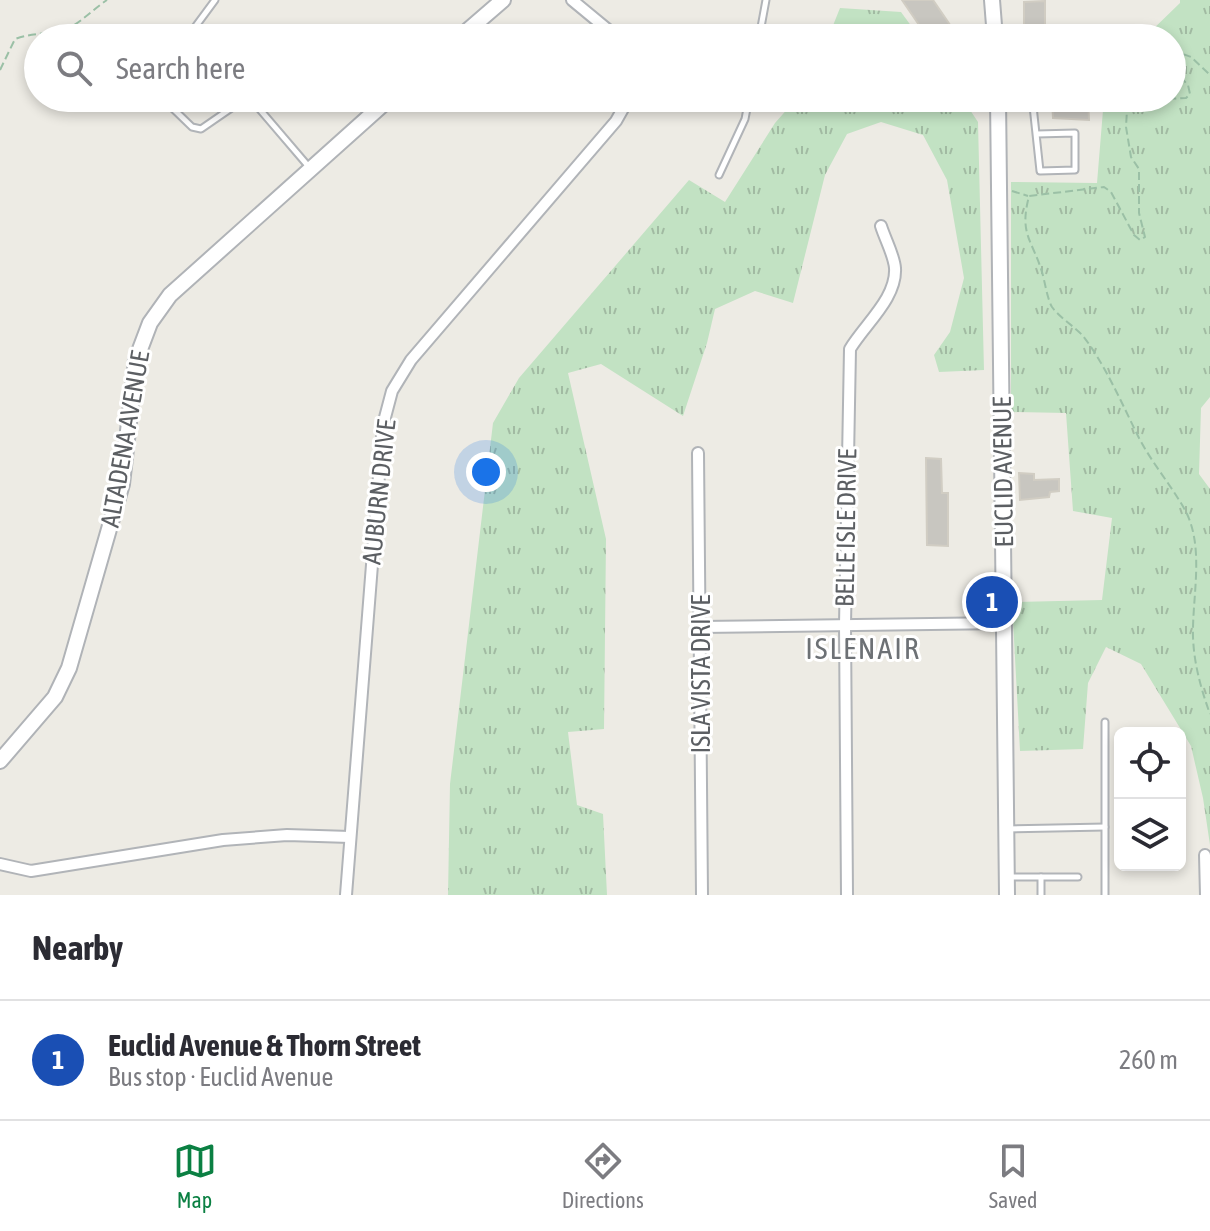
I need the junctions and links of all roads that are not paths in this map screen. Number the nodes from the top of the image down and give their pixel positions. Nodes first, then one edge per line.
1 (215, 0) edge
2 (503, 0) edge
3 (572, 0) edge
4 (766, 0) edge
5 (992, 0) edge
6 (197, 24) edge
7 (475, 24) edge
8 (601, 24) edge
9 (762, 24) edge
10 (994, 24) edge
11 (176, 112) edge
12 (227, 112) edge
13 (260, 112) edge
14 (374, 112) edge
15 (621, 112) edge
16 (746, 112) edge
17 (998, 112) edge
18 (1034, 112) edge
19 (1037, 134) junction
20 (310, 170) junction
21 (719, 175) dead end
22 (881, 226) dead end
23 (698, 453) dead end
24 (1006, 623) junction
25 (845, 625) junction
26 (701, 627) junction
27 (1105, 722) dead end
28 (0, 761) edge
29 (1105, 827) junction
30 (1006, 829) junction
31 (350, 837) junction
32 (1205, 855) dead end
33 (0, 864) edge
34 (1007, 877) junction
35 (1041, 877) junction
36 (1078, 877) dead end
37 (346, 895) edge
38 (702, 895) edge
39 (847, 895) edge
40 (1007, 895) edge
41 (1041, 895) edge
42 (1105, 895) edge
43 (1206, 895) edge

1 - 6 lane
2 - 7 street
3 - 8 street
4 - 9 lane
5 - 10 street
11 - 12 lane
13 - 20 lane
14 - 20 street, ALTADENA AVENUE
15 - 31 street, AUBURN DRIVE
16 - 21 lane
17 - 24 street, EUCLID AVENUE
18 - 19 lane
19 - 19 lane
20 - 28 street, ALTADENA AVENUE
22 - 25 street, BELLE ISLE DRIVE
23 - 26 street, ISLA VISTA DRIVE
24 - 25 street
24 - 30 street, EUCLID AVENUE
25 - 26 street
25 - 39 street, BELLE ISLE DRIVE
26 - 38 street, ISLA VISTA DRIVE
27 - 29 lane
29 - 30 lane
29 - 42 lane
30 - 34 street, EUCLID AVENUE
31 - 33 street
31 - 37 street, AUBURN DRIVE
32 - 43 street
34 - 35 lane
34 - 40 street, EUCLID AVENUE
35 - 36 lane
35 - 41 lane

